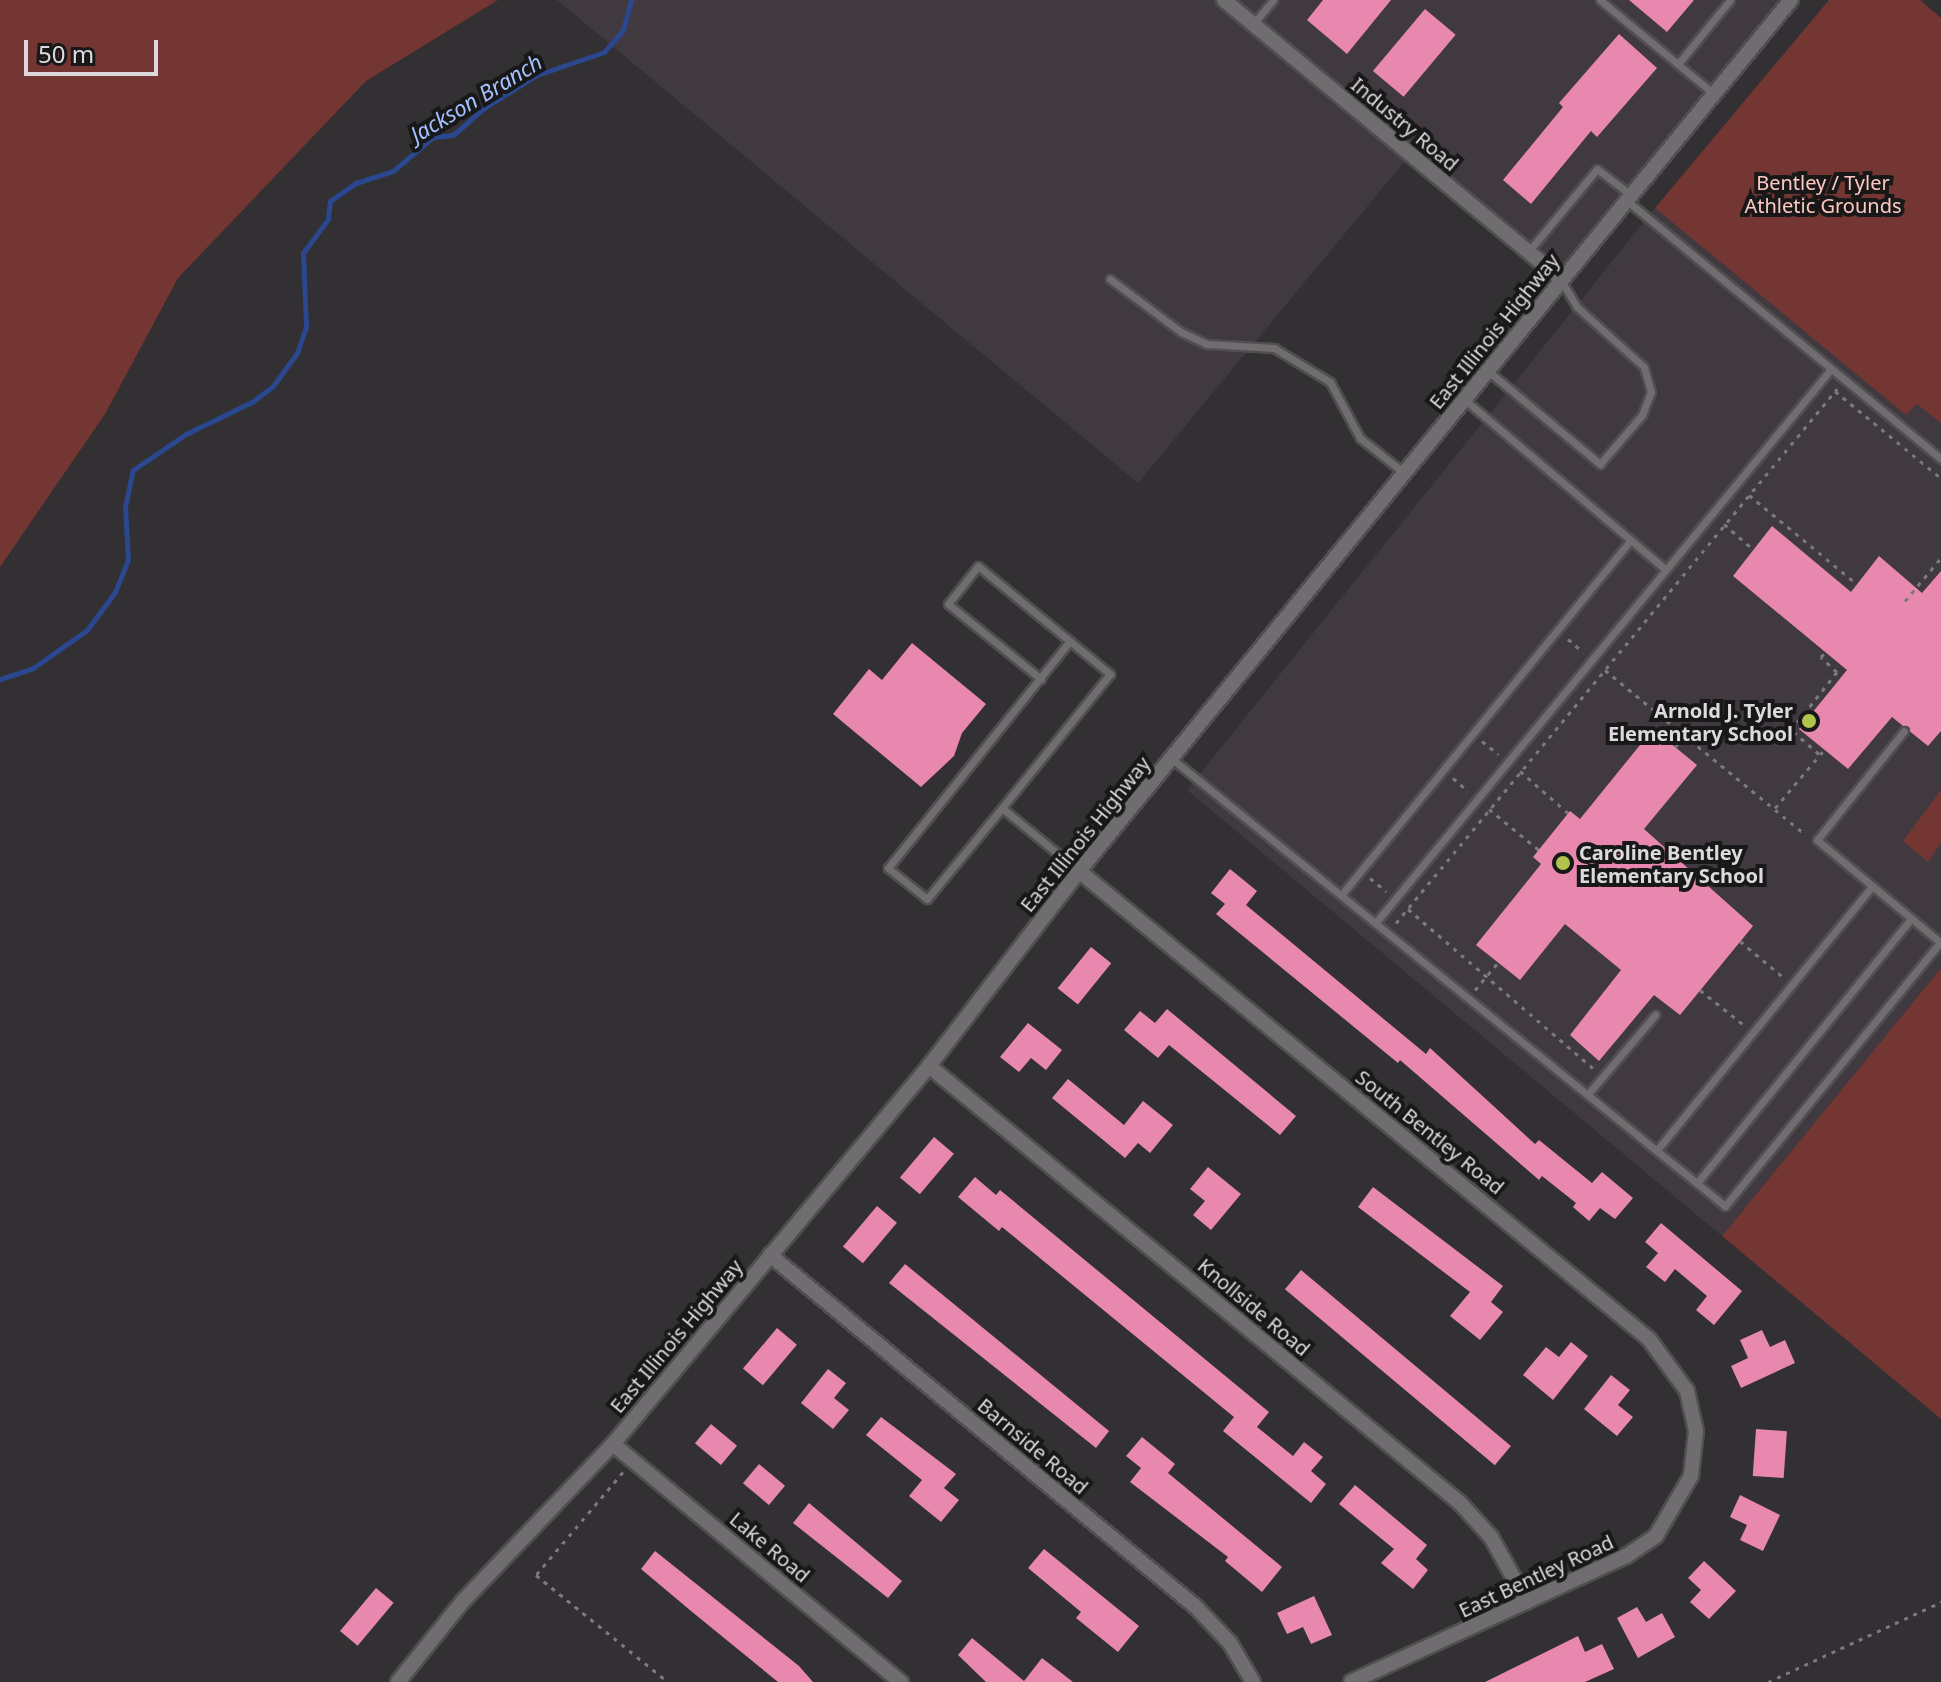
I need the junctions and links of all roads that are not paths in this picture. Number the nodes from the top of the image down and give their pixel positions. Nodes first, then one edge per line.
1 (1224, 0) edge
2 (1273, 0) edge
3 (1600, 0) edge
4 (1730, 0) edge
5 (1791, 0) edge
6 (1253, 24) junction
7 (1678, 64) junction
8 (1713, 93) junction
9 (1629, 197) junction
10 (1528, 252) junction
11 (1110, 279) dead end
12 (1561, 279) junction
13 (1831, 369) junction
14 (1488, 371) junction
15 (1465, 400) junction
16 (1941, 459) edge
17 (1404, 473) junction
18 (1631, 540) junction
19 (1666, 570) junction
20 (1070, 641) junction
21 (1041, 679) junction
22 (1904, 731) dead end
23 (1171, 758) junction
24 (1002, 808) junction
25 (1079, 871) junction
26 (1872, 886) junction
27 (1342, 894) junction
28 (1911, 919) junction
29 (1377, 921) junction
30 (1940, 942) edge
31 (1655, 1015) dead end
32 (929, 1066) junction
33 (1588, 1094) junction
34 (1657, 1150) junction
35 (1697, 1183) junction
36 (770, 1255) junction
37 (613, 1444) junction
38 (1694, 1461) joint
39 (1527, 1602) junction
40 (398, 1682) edge
41 (901, 1682) edge
42 (1253, 1682) edge
43 (1351, 1682) edge

1 - 6 street, Industry Road
2 - 6 lane
3 - 7 lane
4 - 7 lane
5 - 8 street, East Illinois Highway
6 - 10 street, Industry Road
7 - 8 lane
8 - 9 street, East Illinois Highway
9 - 10 lane
9 - 12 street, East Illinois Highway
9 - 13 lane
10 - 12 street, Industry Road
11 - 17 lane
12 - 14 street, East Illinois Highway
12 - 14 lane
13 - 16 lane
13 - 19 lane
14 - 15 street, East Illinois Highway
15 - 17 street, East Illinois Highway
15 - 18 lane
17 - 23 street, East Illinois Highway
18 - 19 lane
18 - 27 lane
19 - 29 lane
20 - 21 lane
20 - 21 lane
20 - 24 lane
21 - 24 lane
22 - 26 lane
23 - 25 street, East Illinois Highway
23 - 27 lane
24 - 25 lane
25 - 32 street, East Illinois Highway
25 - 38 street, South Bentley Road
26 - 28 lane
26 - 34 lane
27 - 29 lane
28 - 30 lane
28 - 35 lane
29 - 33 lane
30 - 35 lane
31 - 33 lane
32 - 36 street, East Illinois Highway
32 - 39 street, Knollside Road
33 - 34 lane
34 - 35 lane
36 - 37 street, East Illinois Highway
36 - 42 street, Barnside Road
37 - 40 street, East Illinois Highway
37 - 41 street, Lake Road
38 - 39 street, East Bentley Road
39 - 43 street, East Bentley Road

